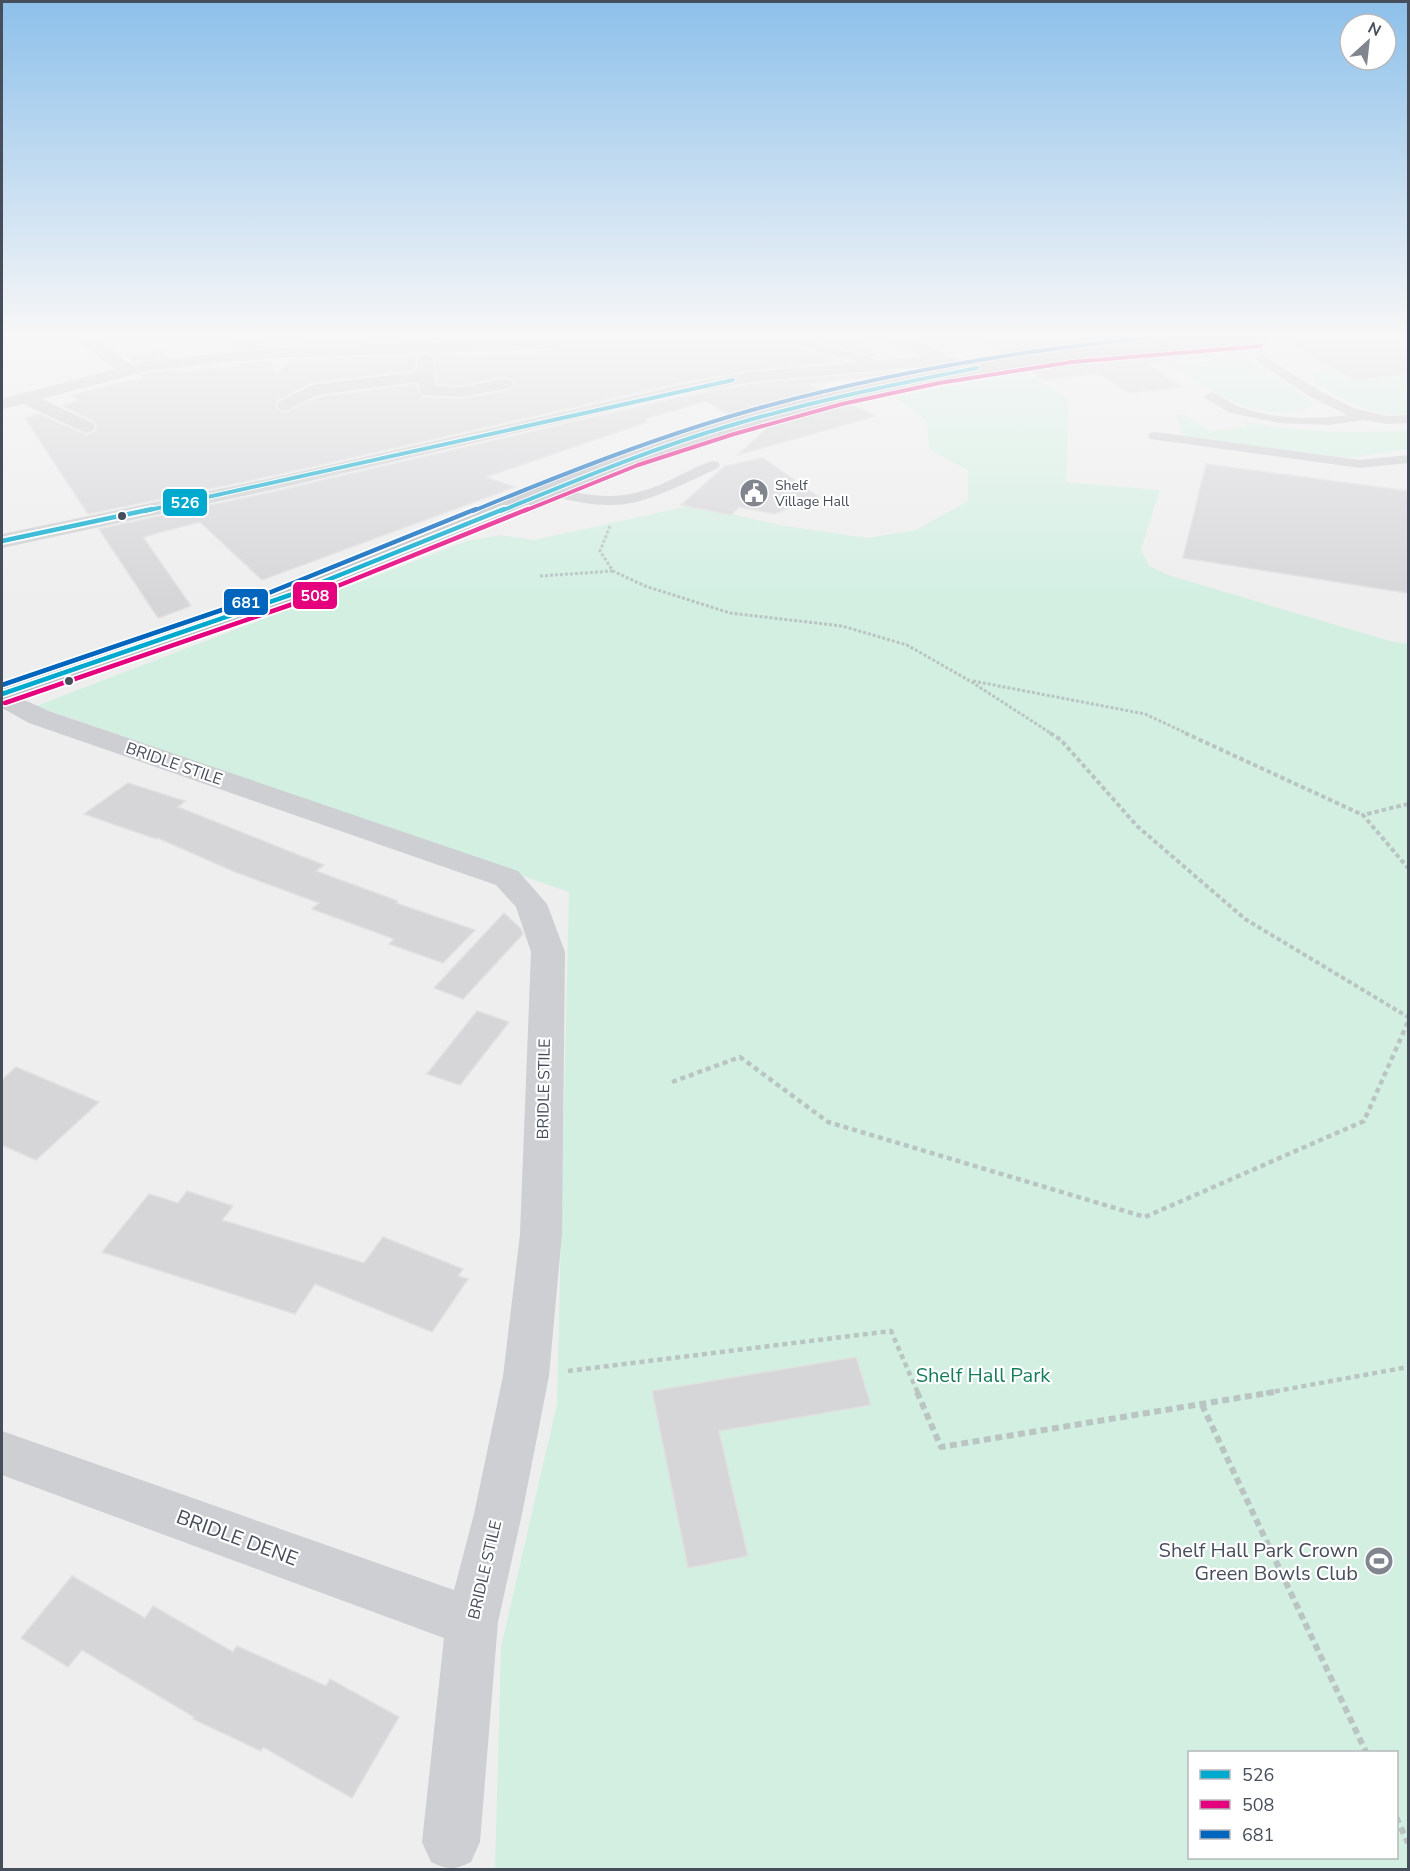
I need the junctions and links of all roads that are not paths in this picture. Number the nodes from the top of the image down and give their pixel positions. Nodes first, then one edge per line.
1 (80, 424) edge
2 (531, 424) edge
3 (733, 424) edge
4 (86, 427) dead end
5 (1155, 436) dead end
6 (1408, 459) edge
7 (713, 465) dead end
8 (549, 491) junction
9 (2, 541) edge
10 (2, 694) edge
11 (2, 698) edge
12 (2, 1453) edge
13 (472, 1622) junction
14 (451, 1842) dead end

1 - 4 street
2 - 9 street
3 - 8 highway
5 - 6 lane
7 - 8 lane
8 - 10 highway
11 - 13 street, BRIDLE STILE
12 - 13 street, BRIDLE DENE
13 - 14 street, BRIDLE STILE

